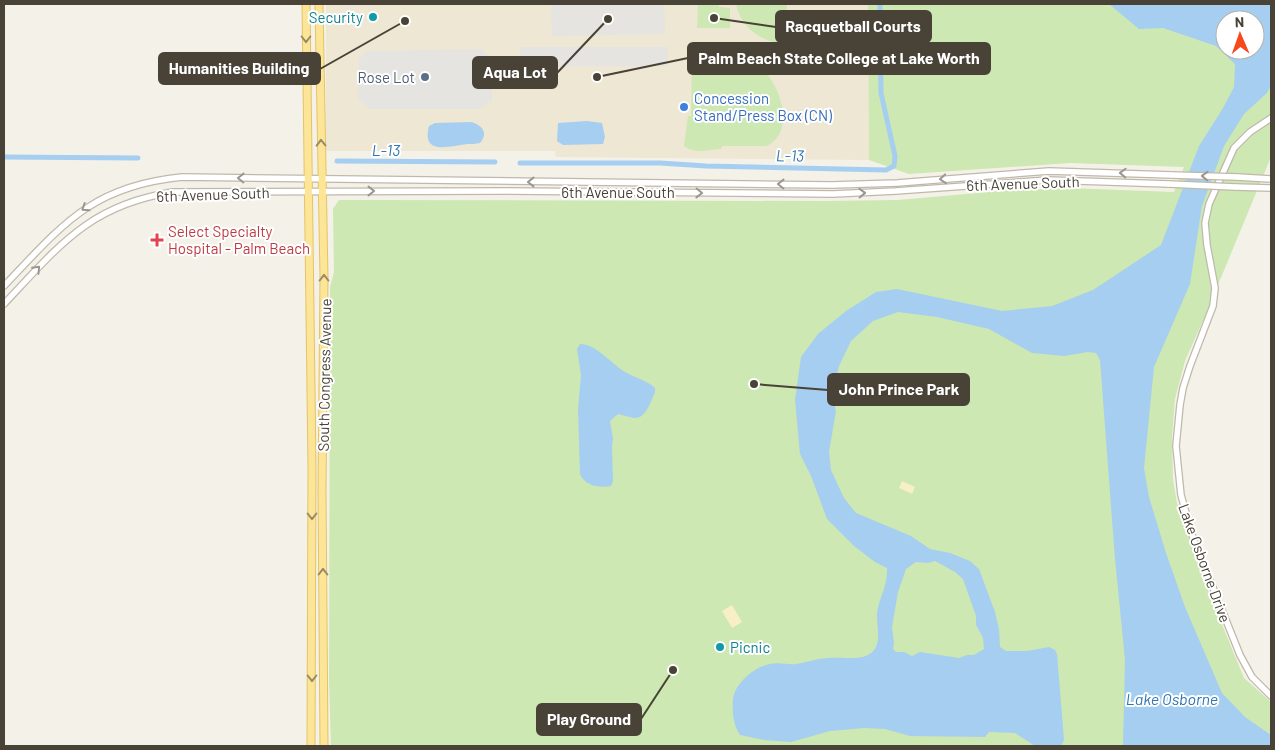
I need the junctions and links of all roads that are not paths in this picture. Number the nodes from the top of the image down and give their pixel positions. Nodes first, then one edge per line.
1 (306, 4) edge
2 (319, 4) edge
3 (1271, 118) edge
4 (308, 178) junction
5 (322, 179) junction
6 (1271, 179) edge
7 (1271, 188) edge
8 (308, 191) junction
9 (322, 192) junction
10 (4, 286) edge
11 (4, 304) edge
12 (312, 447) junction
13 (312, 467) junction
14 (323, 467) junction
15 (322, 490) junction
16 (1271, 696) edge
17 (311, 746) edge
18 (324, 746) edge

1 -> 4 main road, South Congress Avenue
5 -> 2 main road, South Congress Avenue
3 - 16 street, Lake Osborne Drive
4 - 5 street, 6th Avenue South
4 - 8 main road, South Congress Avenue
4 -> 10 street, 6th Avenue South
6 -> 5 street, 6th Avenue South, bridge
5 - 9 main road, South Congress Avenue
9 -> 7 street, 6th Avenue South, bridge
8 - 9 street, 6th Avenue South
11 -> 8 street, 6th Avenue South
8 - 12 main road, South Congress Avenue
14 -> 9 main road, South Congress Avenue
12 - 13 main road, South Congress Avenue
12 - 14 main road
13 - 15 main road
13 -> 17 main road, South Congress Avenue
14 - 15 main road, South Congress Avenue
18 -> 15 main road, South Congress Avenue

